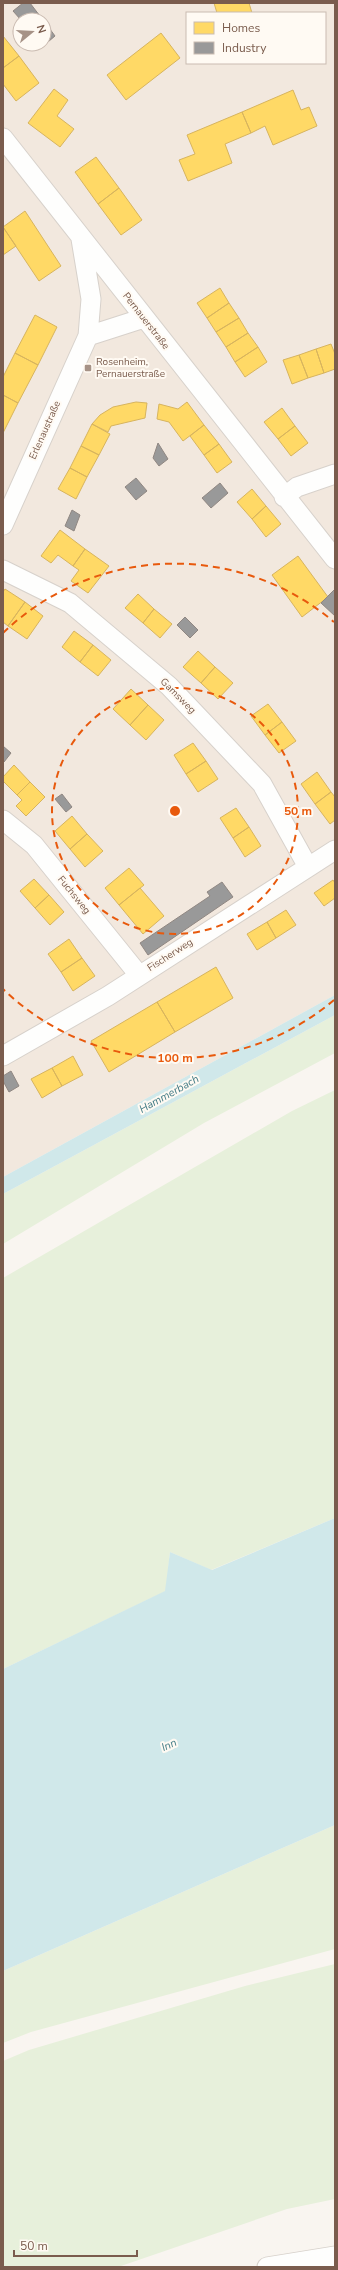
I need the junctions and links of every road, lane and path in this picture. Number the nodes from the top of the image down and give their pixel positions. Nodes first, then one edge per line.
1 (5, 144) edge
2 (81, 237) junction
3 (144, 318) junction
4 (88, 336) junction
5 (335, 474) edge
6 (284, 497) junction
7 (3, 525) edge
8 (335, 559) edge
9 (3, 570) edge
10 (3, 820) edge
11 (335, 850) edge
12 (308, 867) junction
13 (139, 975) junction
14 (3, 1056) edge
15 (335, 2256) edge
16 (267, 2267) edge

1 - 2 street, Pernauerstraße
2 - 3 street, Pernauerstraße
2 - 4 street, Erlenaustraße
3 - 4 street
3 - 6 street, Pernauerstraße
4 - 7 street, Erlenaustraße
5 - 6 street
6 - 8 street, Pernauerstraße
9 - 12 street, Gamsweg
10 - 13 street, Fuchsweg
11 - 12 street, Fischerweg
12 - 13 street, Fischerweg
13 - 14 street, Fischerweg
15 - 16 street

